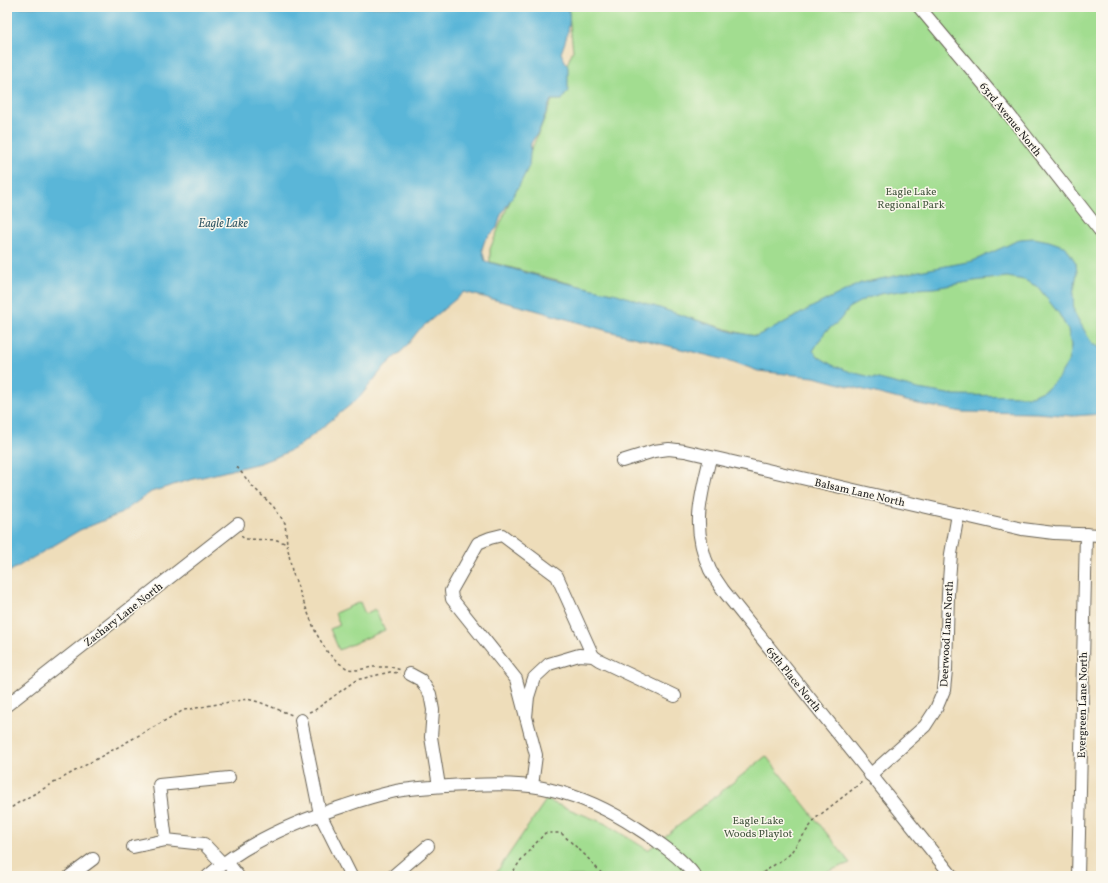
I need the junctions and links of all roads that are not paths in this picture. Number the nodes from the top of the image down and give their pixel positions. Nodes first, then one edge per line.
1 (919, 7) edge
2 (1101, 232) edge
3 (710, 458) junction
4 (622, 461) dead end
5 (958, 514) junction
6 (235, 526) road end
7 (1086, 534) junction
8 (1101, 534) edge
9 (593, 656) junction
10 (410, 674) road end
11 (676, 696) dead end
12 (7, 705) edge
13 (526, 717) junction
14 (300, 718) road end
15 (870, 774) junction
16 (229, 778) dead end
17 (439, 786) junction
18 (532, 786) junction
19 (320, 814) junction
20 (166, 840) junction
21 (428, 846) dead end
22 (133, 847) dead end
23 (93, 859) dead end
24 (225, 863) junction
25 (70, 876) edge
26 (208, 876) edge
27 (238, 876) edge
28 (351, 876) edge
29 (393, 876) edge
30 (695, 876) edge
31 (952, 876) edge
32 (1078, 876) edge

1 - 2 street, 63rd Avenue North
3 - 4 street, Balsam Lane North
3 - 5 street, Balsam Lane North
3 - 15 street, 65th Place North
5 - 7 street, Balsam Lane North
5 - 15 street, Deerwood Lane North
6 - 12 street, Zachary Lane North
7 - 8 street, Balsam Lane North
7 - 32 street, Evergreen Lane North
9 - 11 street
9 - 13 street
9 - 13 street
10 - 17 street
13 - 18 street
14 - 19 street
15 - 31 street, 65th Place North
16 - 20 street
17 - 18 street
17 - 19 street
18 - 30 street
19 - 24 street
19 - 28 street
20 - 22 street
20 - 24 street
21 - 29 street
23 - 25 street
24 - 26 street
24 - 27 street

